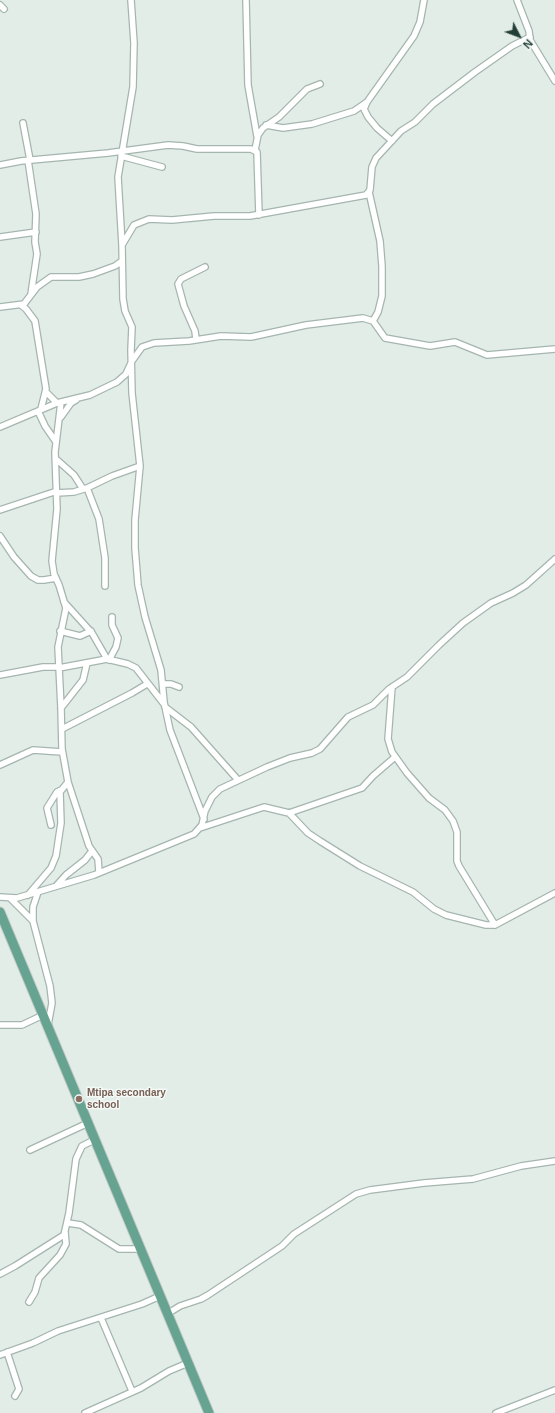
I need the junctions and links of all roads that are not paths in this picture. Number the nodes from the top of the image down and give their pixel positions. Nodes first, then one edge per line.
1 (131, 0) edge
2 (246, 0) edge
3 (424, 0) edge
4 (518, 0) edge
5 (530, 37) junction
6 (555, 81) edge
7 (320, 84) dead end
8 (367, 102) junction
9 (24, 123) dead end
10 (266, 125) junction
11 (257, 136) junction
12 (392, 141) junction
13 (255, 150) junction
14 (122, 153) junction
15 (29, 160) junction
16 (0, 165) edge
17 (162, 167) dead end
18 (369, 192) junction
19 (259, 215) junction
20 (36, 232) junction
21 (0, 237) edge
22 (122, 245) junction
23 (122, 261) junction
24 (205, 267) dead end
25 (31, 295) junction
26 (21, 305) junction
27 (0, 307) edge
28 (373, 321) junction
29 (196, 339) junction
30 (555, 349) edge
31 (132, 361) junction
32 (46, 392) junction
33 (82, 398) junction
34 (59, 403) junction
35 (39, 410) junction
36 (59, 419) junction
37 (0, 427) edge
38 (56, 442) junction
39 (56, 459) junction
40 (140, 466) junction
41 (85, 488) junction
42 (57, 492) junction
43 (0, 510) edge
44 (0, 536) edge
45 (555, 559) edge
46 (56, 578) junction
47 (105, 586) dead end
48 (64, 602) junction
49 (112, 617) dead end
50 (90, 631) junction
51 (60, 632) junction
52 (108, 659) junction
53 (88, 663) junction
54 (59, 668) junction
55 (0, 675) edge
56 (147, 684) junction
57 (163, 684) junction
58 (179, 687) dead end
59 (392, 687) junction
60 (164, 705) junction
61 (61, 708) junction
62 (62, 729) junction
63 (62, 752) junction
64 (395, 757) junction
65 (0, 765) edge
66 (238, 780) junction
67 (68, 782) junction
68 (61, 790) junction
69 (289, 813) junction
70 (204, 819) junction
71 (51, 825) dead end
72 (200, 828) junction
73 (92, 851) junction
74 (99, 872) junction
75 (57, 886) junction
76 (38, 892) junction
77 (555, 893) edge
78 (28, 895) junction
79 (0, 897) edge
80 (10, 898) junction
81 (0, 915) edge
82 (33, 920) junction
83 (495, 925) junction
84 (43, 1015) junction
85 (0, 1025) edge
86 (48, 1028) junction
87 (88, 1123) junction
88 (96, 1143) junction
89 (30, 1150) dead end
90 (555, 1161) edge
91 (68, 1223) junction
92 (65, 1232) junction
93 (140, 1249) junction
94 (0, 1274) edge
95 (160, 1296) junction
96 (29, 1302) dead end
97 (168, 1314) junction
98 (101, 1318) junction
99 (7, 1352) junction
100 (0, 1355) edge
101 (188, 1363) junction
102 (555, 1390) edge
103 (132, 1391) junction
104 (15, 1396) dead end
105 (85, 1413) edge
106 (209, 1413) edge
107 (496, 1413) edge

1 - 14 street
2 - 11 street
3 - 8 street
4 - 5 street
5 - 6 street
5 - 12 street
7 - 10 street
8 - 10 street
8 - 12 street
9 - 15 street
10 - 11 street
11 - 13 street
12 - 18 street
13 - 14 street
13 - 19 street
14 - 15 street
14 - 17 street
14 - 22 street
15 - 16 street
15 - 20 street
18 - 19 street
18 - 28 street
19 - 22 street
20 - 21 street
20 - 25 street
22 - 23 street
23 - 25 street
23 - 31 street
24 - 29 street
25 - 26 street
26 - 27 street
26 - 32 street
28 - 29 street
28 - 30 street
29 - 31 street
31 - 33 street
31 - 40 street
32 - 34 street
32 - 35 street
33 - 34 street
33 - 36 street
34 - 35 street
34 - 36 street
35 - 37 street
35 - 38 street
36 - 38 street
38 - 39 street
39 - 41 street
39 - 42 street
40 - 41 street
40 - 57 street
41 - 42 street
41 - 47 street
42 - 43 street
42 - 46 street
44 - 46 street
45 - 59 street
46 - 48 street
48 - 50 street
48 - 51 street
49 - 52 street
50 - 51 street
50 - 52 street
51 - 54 street
52 - 53 street
52 - 56 street
53 - 54 street
53 - 61 street
54 - 55 street
54 - 61 street
56 - 60 street
56 - 62 street
57 - 58 street
57 - 60 street
59 - 64 street
59 - 66 street
60 - 66 street
60 - 70 street
61 - 62 street
62 - 63 street
63 - 65 street
63 - 67 street
64 - 69 street
64 - 83 street
66 - 70 street
67 - 68 street
67 - 73 street
68 - 71 street
68 - 78 street
69 - 72 street
69 - 83 street
70 - 72 street
72 - 74 street
73 - 74 street
73 - 75 street
74 - 75 street
75 - 76 street
76 - 78 street
76 - 82 street
77 - 83 street
78 - 80 street
79 - 80 street
80 - 82 street
81 - 84 main road
82 - 86 street
84 - 85 street
84 - 86 main road
86 - 87 main road
87 - 88 main road
87 - 89 street
88 - 91 street
88 - 93 main road
90 - 97 street
91 - 92 street
91 - 93 street
92 - 94 street
92 - 96 street
93 - 95 main road
95 - 97 main road
95 - 98 street
97 - 101 main road
98 - 99 street
98 - 103 street
99 - 100 street
99 - 104 street
101 - 103 street
101 - 106 main road
102 - 107 street
103 - 105 street

